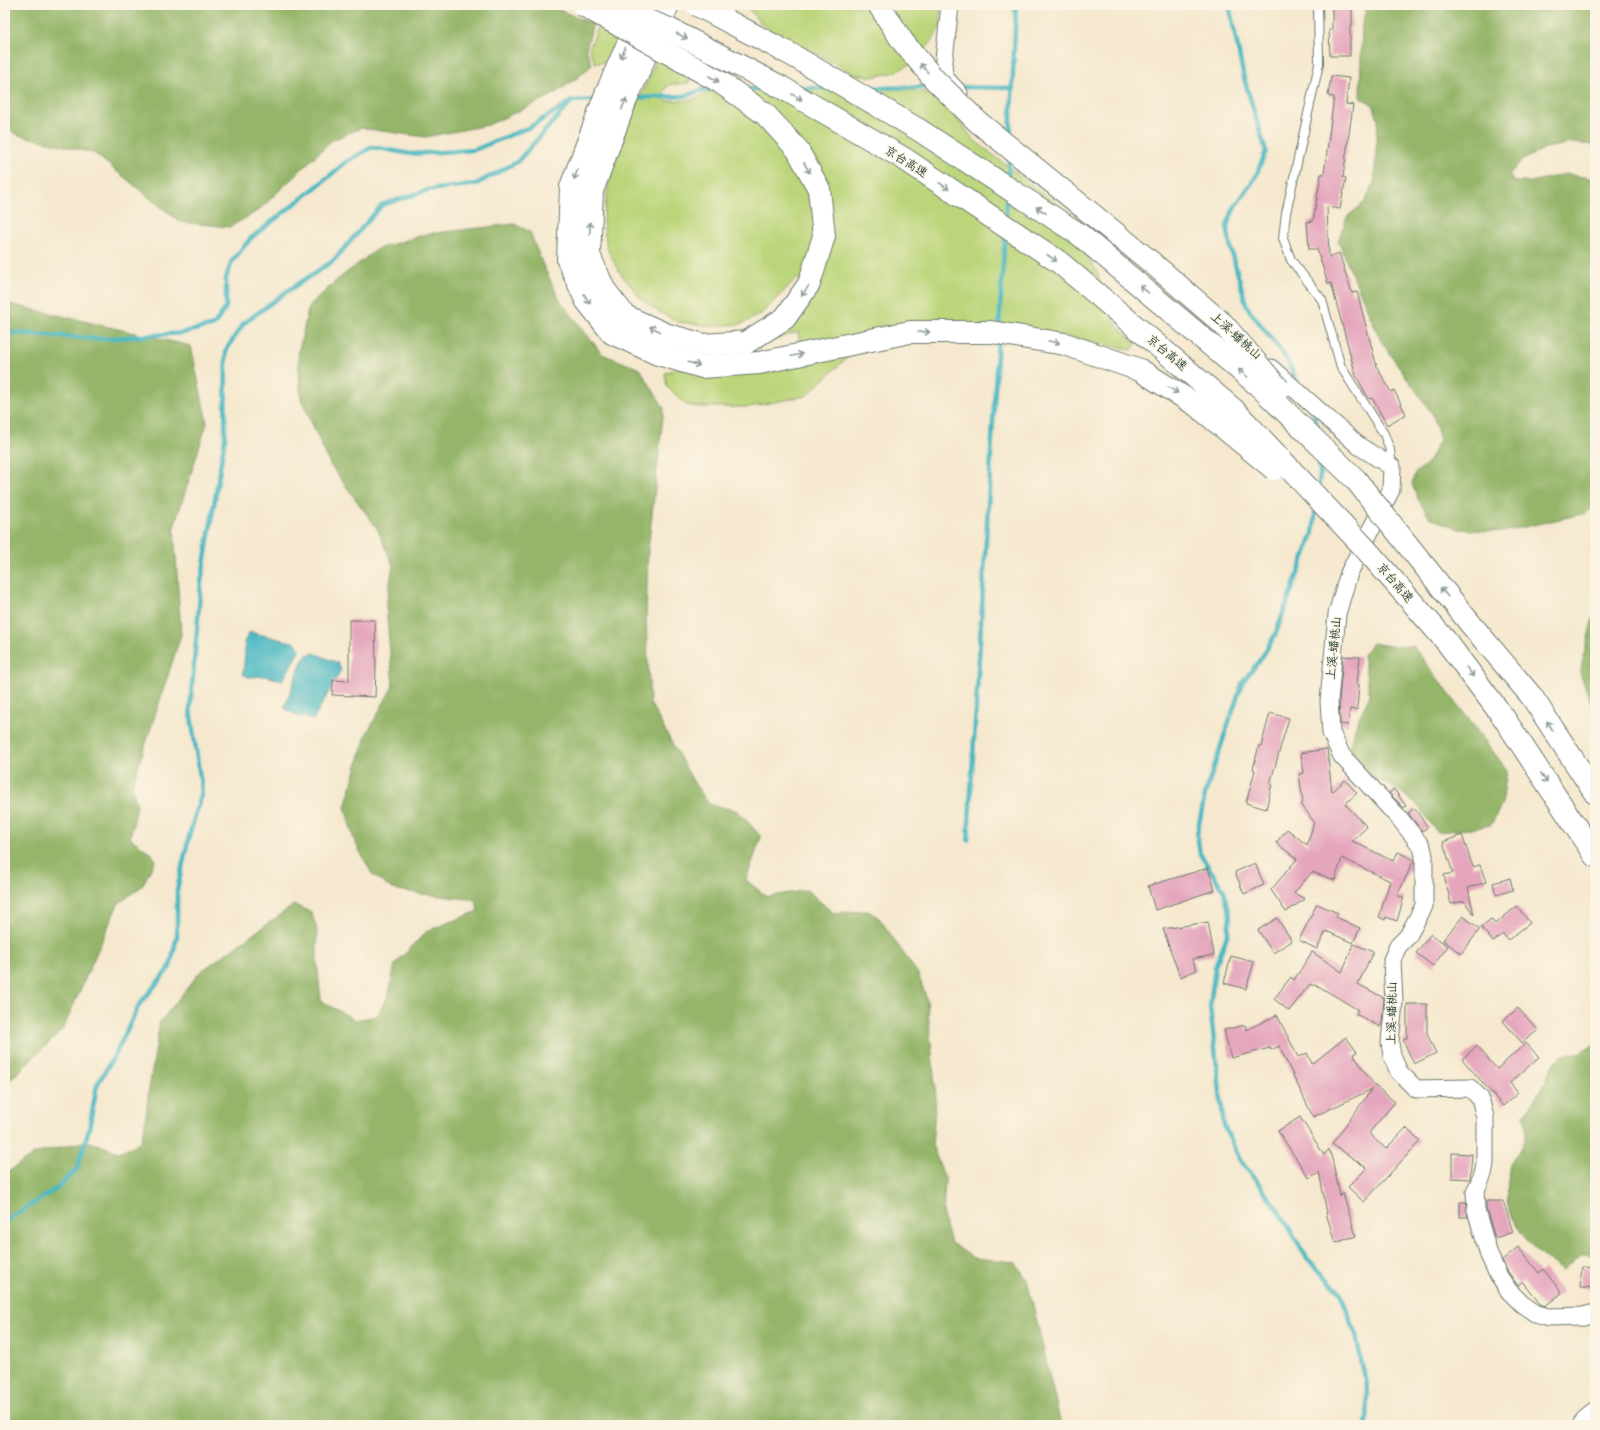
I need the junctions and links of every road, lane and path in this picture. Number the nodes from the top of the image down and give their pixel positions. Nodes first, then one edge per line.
1 (583, 5) edge
2 (607, 5) edge
3 (645, 5) edge
4 (668, 5) edge
5 (697, 5) edge
6 (879, 5) edge
7 (950, 5) edge
8 (1318, 5) edge
9 (1392, 467) junction
10 (1356, 480) junction
11 (1363, 546) junction
12 (1595, 793) edge
13 (1595, 856) edge
14 (1595, 1313) edge
15 (1595, 1411) edge
16 (1580, 1425) edge

1 -> 4 highway, bridge
2 -> 11 highway, 京台高速, bridge
3 -> 11 highway, bridge
10 -> 5 highway, bridge
10 -> 6 highway, bridge
7 - 9 street, 上溪-蟠桃山
8 - 9 lane
9 - 14 street, 上溪-蟠桃山
12 -> 10 highway, bridge
11 -> 13 highway, 京台高速, bridge
15 - 16 street

